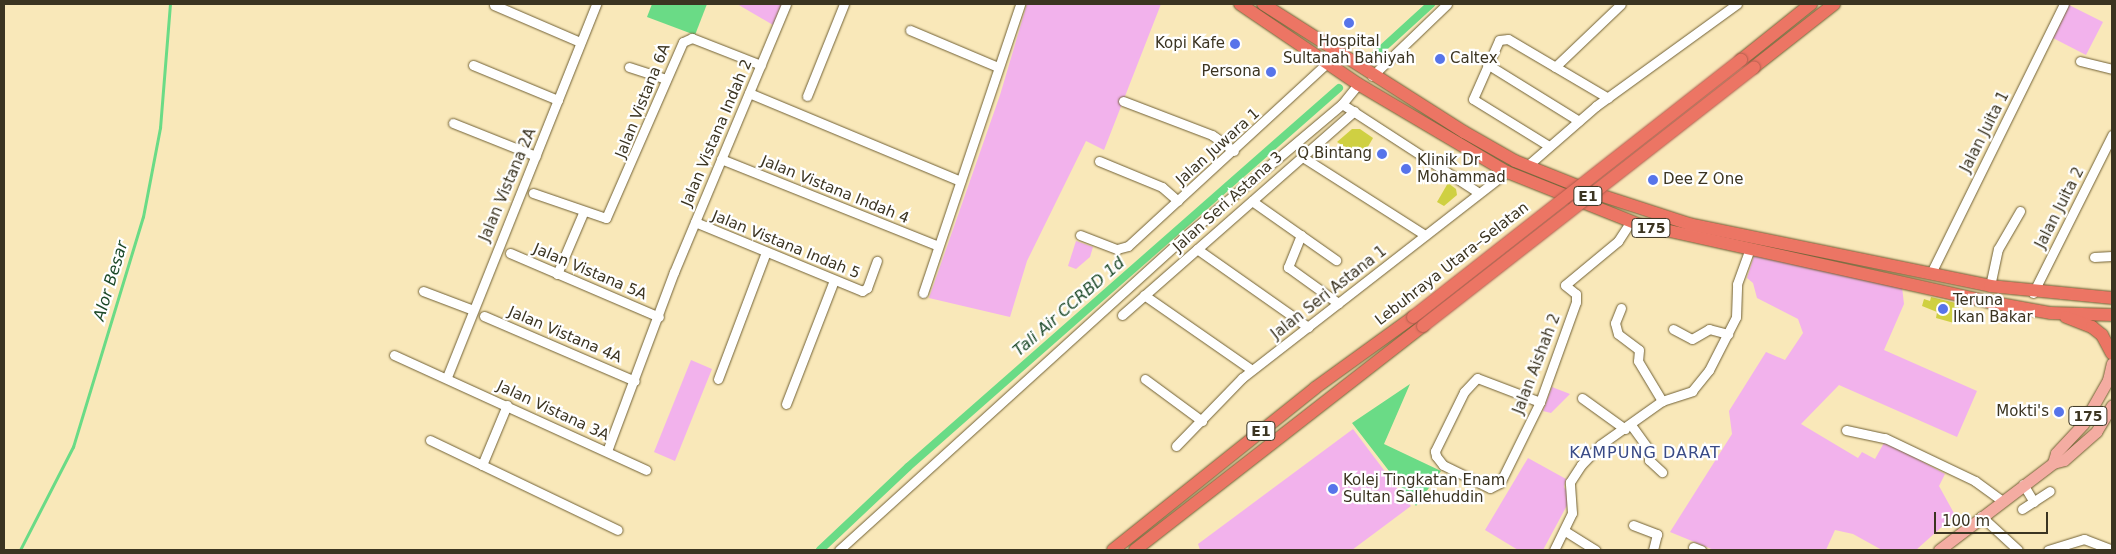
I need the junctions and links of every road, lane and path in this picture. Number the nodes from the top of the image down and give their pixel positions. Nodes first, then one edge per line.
1 (596, 4) edge
2 (786, 4) edge
3 (844, 4) edge
4 (1020, 4) edge
5 (1240, 4) edge
6 (1264, 4) edge
7 (1447, 4) edge
8 (1737, 4) edge
9 (1811, 4) edge
10 (1834, 4) edge
11 (2064, 4) edge
12 (494, 5) dead end
13 (1617, 5) edge
14 (1273, 8) edge
15 (910, 30) dead end
16 (580, 42) junction
17 (2080, 61) dead end
18 (1328, 63) junction
19 (1487, 64) junction
20 (473, 65) dead end
21 (760, 65) junction
22 (630, 67) dead end
23 (998, 67) junction
24 (1555, 67) junction
25 (2112, 69) edge
26 (1372, 76) junction
27 (666, 79) junction
28 (1358, 84) junction
29 (749, 93) junction
30 (807, 96) dead end
31 (1608, 98) junction
32 (558, 100) junction
33 (1123, 100) dead end
34 (1342, 104) junction
35 (1354, 111) junction
36 (1579, 121) junction
37 (453, 123) dead end
38 (2112, 135) edge
39 (1548, 146) junction
40 (1234, 152) junction
41 (536, 156) junction
42 (1301, 156) junction
43 (721, 159) junction
44 (1099, 161) dead end
45 (1527, 166) junction
46 (1507, 172) junction
47 (960, 181) junction
48 (533, 193) dead end
49 (1479, 193) junction
50 (1178, 201) junction
51 (1252, 201) junction
52 (2020, 211) dead end
53 (583, 212) junction
54 (1631, 221) junction
55 (695, 222) junction
56 (1080, 235) dead end
57 (1301, 235) junction
58 (1425, 235) junction
59 (938, 246) junction
60 (1197, 249) junction
61 (1749, 251) junction
62 (766, 252) junction
63 (510, 253) dead end
64 (2094, 256) dead end
65 (2112, 256) edge
66 (1336, 260) dead end
67 (876, 261) dead end
68 (1931, 273) junction
69 (557, 274) junction
70 (834, 280) junction
71 (1990, 286) junction
72 (423, 291) dead end
73 (923, 293) dead end
74 (2033, 293) junction
75 (1144, 295) junction
76 (2112, 298) edge
77 (1338, 303) junction
78 (1621, 308) dead end
79 (473, 310) junction
80 (2051, 313) junction
81 (1122, 315) dead end
82 (2112, 315) edge
83 (484, 316) dead end
84 (659, 317) junction
85 (1308, 327) junction
86 (1673, 329) dead end
87 (1728, 334) junction
88 (2112, 354) edge
89 (394, 356) dead end
90 (2112, 363) edge
91 (1252, 370) junction
92 (447, 377) junction
93 (718, 379) dead end
94 (1145, 379) dead end
95 (635, 381) junction
96 (1582, 398) dead end
97 (1662, 401) junction
98 (1540, 402) junction
99 (786, 404) dead end
100 (507, 405) junction
101 (2112, 405) edge
102 (1202, 421) junction
103 (1628, 427) junction
104 (1846, 430) dead end
105 (430, 440) dead end
106 (1176, 446) dead end
107 (607, 451) junction
108 (2053, 462) junction
109 (482, 465) junction
110 (646, 470) dead end
111 (1662, 472) dead end
112 (2023, 484) junction
113 (2050, 491) dead end
114 (2001, 500) junction
115 (2034, 502) junction
116 (2022, 509) dead end
117 (1981, 516) junction
118 (1634, 525) dead end
119 (618, 530) dead end
120 (1564, 531) junction
121 (839, 550) edge
122 (1113, 550) edge
123 (1136, 550) edge
124 (1554, 550) edge
125 (1595, 550) edge
126 (1653, 550) edge
127 (1939, 550) edge
128 (2018, 550) edge
129 (2048, 550) edge
130 (2112, 550) edge

1 - 16 street, Jalan Vistana 2A
2 - 21 street, Jalan Vistana Indah 2
3 - 30 street
4 - 23 street
5 - 18 highway, 175
6 - 14 highway, 175
7 - 26 street
8 - 31 street
9 - 122 highway, Lebuhraya Utara–Selatan / E1, bridge
10 - 123 highway, Lebuhraya Utara–Selatan / E1, bridge
11 - 68 street, Jalan Juita 1
12 - 16 street
13 - 24 street
14 - 26 highway, 175
15 - 23 street
16 - 32 street, Jalan Vistana 2A
17 - 25 street
18 - 28 highway, 175
18 - 40 street, Jalan Juwara 1
19 - 24 street
19 - 36 street
19 - 39 street
20 - 32 street
21 - 27 street, Jalan Vistana 6A
21 - 29 street, Jalan Vistana Indah 2
22 - 27 street
23 - 47 street
24 - 31 street
26 - 45 highway, 175
27 - 53 street, Jalan Vistana 6A
28 - 34 street
28 - 46 highway, 175
29 - 43 street, Jalan Vistana Indah 2
29 - 47 street
31 - 36 street
32 - 41 street, Jalan Vistana 2A
33 - 40 street
34 - 35 street
34 - 121 street
35 - 42 street, Jalan Seri Astana 3
35 - 49 street
36 - 39 street
37 - 41 street
38 - 74 street, Jalan Juita 2
39 - 45 street
40 - 50 street, Jalan Juwara 1
41 - 79 street, Jalan Vistana 2A
42 - 51 street, Jalan Seri Astana 3
42 - 58 street
43 - 55 street, Jalan Vistana Indah 2
43 - 59 street, Jalan Vistana Indah 4
44 - 50 street
45 - 68 highway, 175
46 - 49 street, Jalan Seri Astana 1
46 - 54 highway, 175
47 - 59 street
48 - 53 street
49 - 58 street, Jalan Seri Astana 1
50 - 56 street, Jalan Juwara 1
51 - 57 street
51 - 60 street, Jalan Seri Astana 3
52 - 71 street
53 - 69 street
54 - 61 highway, 175
54 - 98 street, Jalan Aishah 2
55 - 62 street, Jalan Vistana Indah 5
55 - 84 street, Jalan Vistana Indah 2
57 - 66 street
57 - 77 street
58 - 77 street, Jalan Seri Astana 1
59 - 73 street
60 - 75 street, Jalan Seri Astana 3
60 - 85 street
61 - 80 highway, 175
61 - 87 street
62 - 70 street, Jalan Vistana Indah 5
62 - 93 street
63 - 69 street, Jalan Vistana 5A
64 - 65 street
67 - 70 street, Jalan Vistana Indah 5
68 - 71 highway, 175
69 - 84 street, Jalan Vistana 5A
70 - 99 street
71 - 74 highway, 175
72 - 79 street
74 - 76 highway, 175
75 - 81 street, Jalan Seri Astana 3
75 - 91 street
77 - 85 street, Jalan Seri Astana 1
78 - 97 street
79 - 92 street, Jalan Vistana 2A
80 - 82 highway, 175
80 - 88 highway
83 - 95 street, Jalan Vistana 4A
84 - 95 street, Jalan Vistana Indah 2
85 - 91 street, Jalan Seri Astana 1
86 - 87 street
87 - 97 street
89 - 92 street, Jalan Vistana 3A
90 - 108 main road, 175
91 - 102 street, Jalan Seri Astana 1
92 - 100 street, Jalan Vistana 3A
94 - 102 street
95 - 107 street, Jalan Vistana Indah 2
96 - 103 street
97 - 103 street
98 - 98 street, Jalan Aishah 2
100 - 107 street, Jalan Vistana 3A
100 - 109 street
101 - 108 main road, 175
102 - 106 street, Jalan Seri Astana 1
103 - 111 street
103 - 120 street
104 - 114 street
105 - 109 street
107 - 110 street, Jalan Vistana 3A
108 - 112 main road, 175
109 - 119 street
112 - 114 main road, 175
112 - 115 street
113 - 115 street
114 - 117 main road, 175
115 - 116 street
117 - 127 main road, 175
117 - 128 street
118 - 126 street
120 - 124 street
120 - 125 street
129 - 130 street

